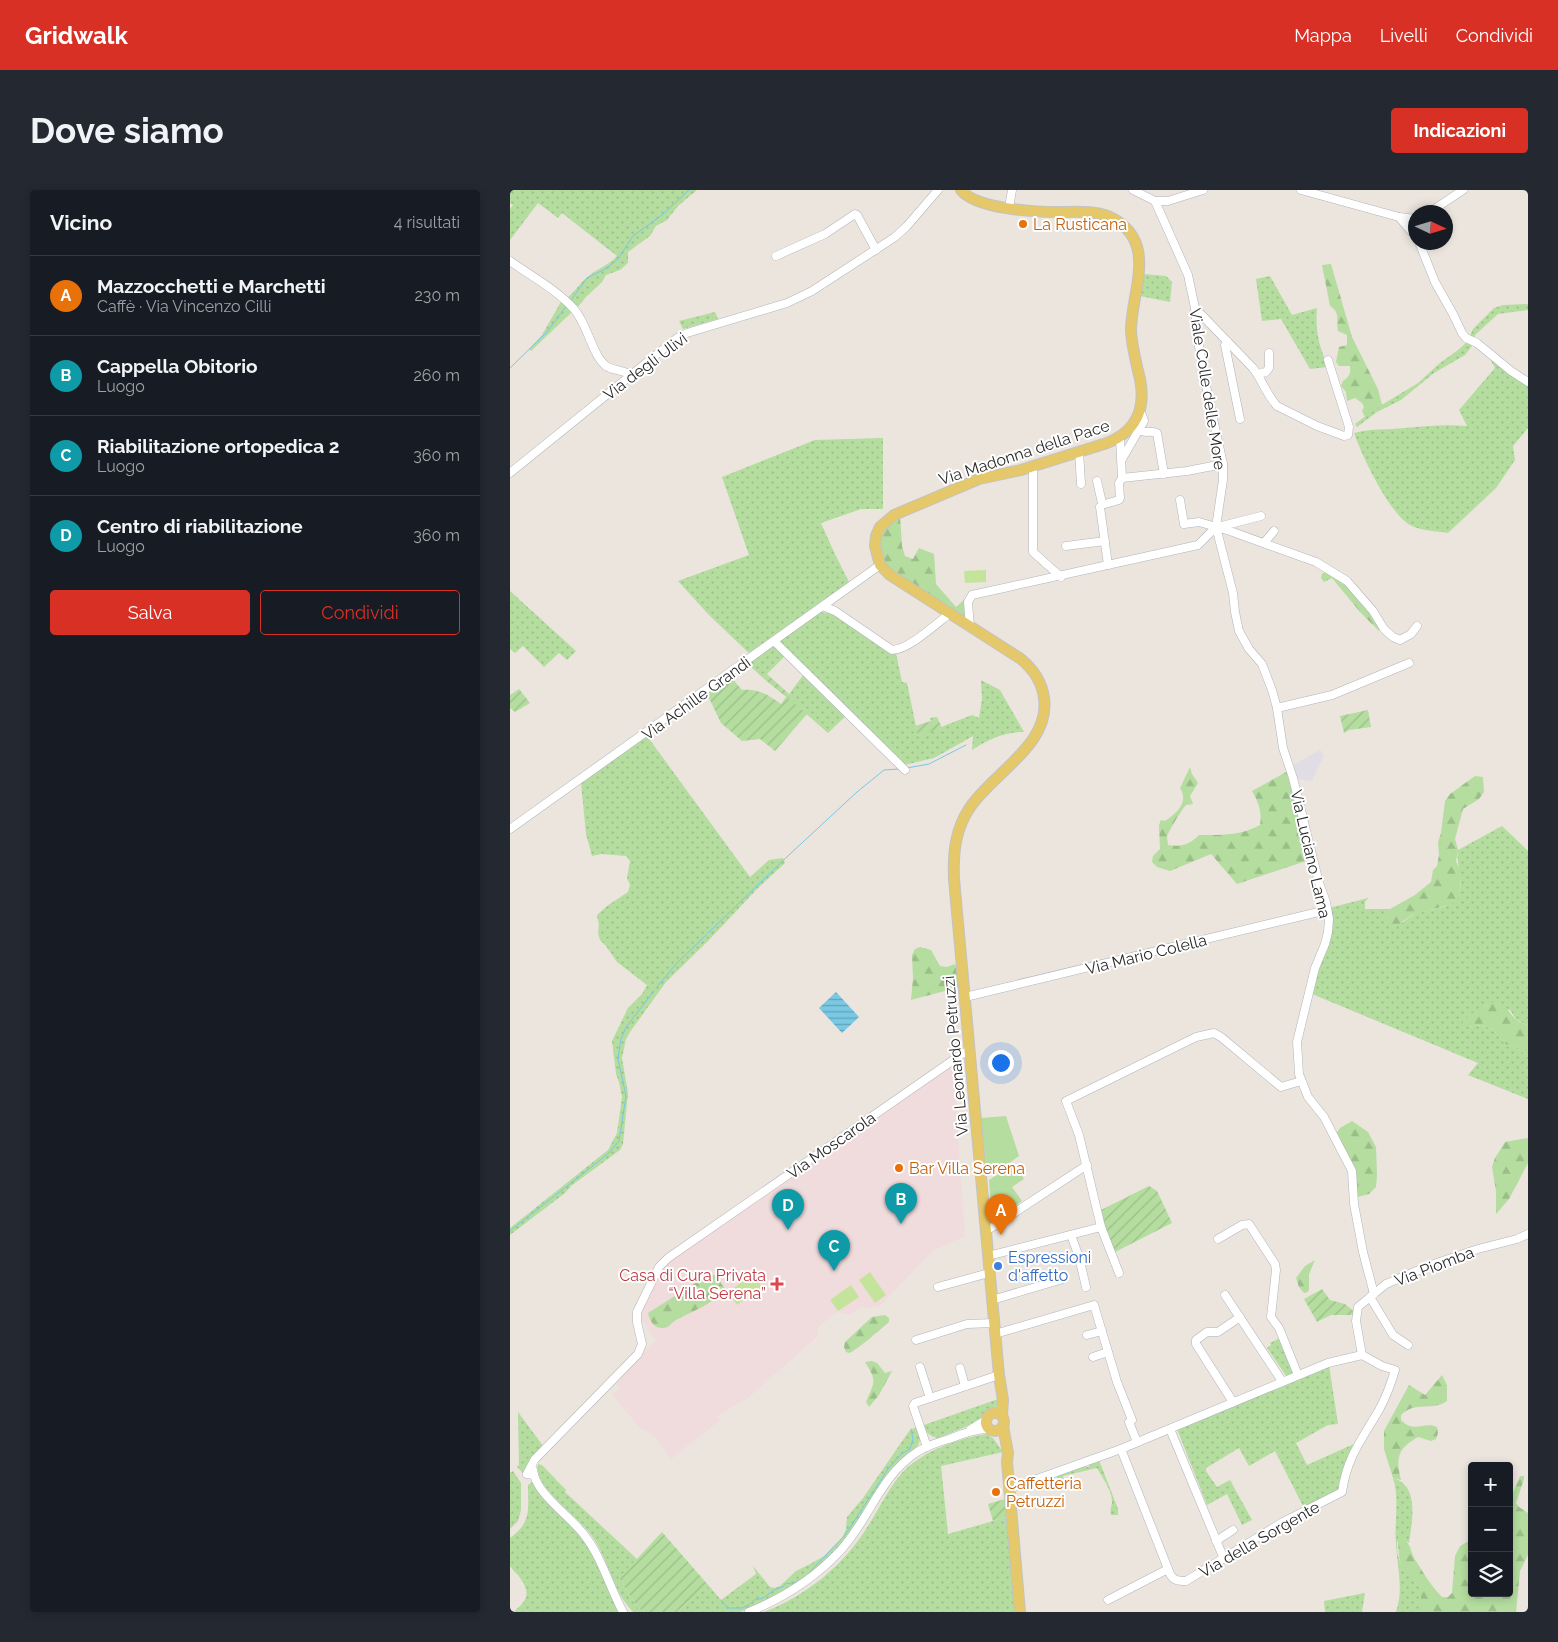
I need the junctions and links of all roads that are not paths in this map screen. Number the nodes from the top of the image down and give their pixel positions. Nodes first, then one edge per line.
1 (938, 190) edge
2 (961, 190) edge
3 (1012, 190) edge
4 (1133, 190) edge
5 (1203, 190) edge
6 (1301, 190) edge
7 (1463, 190) edge
8 (1155, 201) junction
9 (1440, 205) edge
10 (1009, 208) junction
11 (1399, 217) junction
12 (1408, 218) edge
13 (1408, 228) edge
14 (876, 250) junction
15 (1421, 250) edge
16 (776, 256) dead end
17 (510, 260) edge
18 (1195, 308) junction
19 (1227, 341) junction
20 (1269, 353) dead end
21 (1328, 360) dead end
22 (1258, 374) junction
23 (631, 375) junction
24 (1528, 382) edge
25 (1139, 414) junction
26 (1240, 418) dead end
27 (1139, 430) junction
28 (1120, 438) junction
29 (1079, 451) junction
30 (1122, 460) junction
31 (1223, 464) junction
32 (1033, 466) junction
33 (510, 473) edge
34 (1164, 474) junction
35 (1122, 478) junction
36 (1098, 480) dead end
37 (1081, 484) dead end
38 (1180, 500) dead end
39 (1100, 507) dead end
40 (1261, 516) dead end
41 (1216, 527) junction
42 (1274, 531) dead end
43 (1105, 542) junction
44 (1264, 543) junction
45 (1066, 546) dead end
46 (880, 565) junction
47 (1108, 565) junction
48 (1060, 577) junction
49 (823, 606) junction
50 (949, 614) junction
51 (1417, 626) dead end
52 (970, 627) junction
53 (774, 641) junction
54 (1409, 664) dead end
55 (1277, 708) junction
56 (905, 770) dead end
57 (510, 829) edge
58 (1327, 910) junction
59 (965, 997) junction
60 (970, 1050) junction
61 (1301, 1081) junction
62 (1086, 1165) junction
63 (1101, 1227) junction
64 (986, 1229) junction
65 (1528, 1234) edge
66 (1071, 1235) junction
67 (1218, 1239) dead end
68 (988, 1256) junction
69 (989, 1273) junction
70 (1119, 1273) dead end
71 (1063, 1279) dead end
72 (938, 1286) dead end
73 (1086, 1288) dead end
74 (1225, 1295) dead end
75 (1372, 1296) junction
76 (992, 1300) junction
77 (1240, 1318) junction
78 (994, 1329) junction
79 (1102, 1331) junction
80 (1086, 1335) dead end
81 (916, 1340) dead end
82 (1408, 1345) dead end
83 (1108, 1352) junction
84 (1362, 1355) junction
85 (1093, 1357) dead end
86 (920, 1367) dead end
87 (960, 1368) dead end
88 (1298, 1375) junction
89 (1000, 1380) junction
90 (1282, 1381) junction
91 (965, 1386) junction
92 (927, 1399) junction
93 (1233, 1402) junction
94 (998, 1414) junction
95 (993, 1427) junction
96 (1170, 1428) junction
97 (1137, 1442) junction
98 (926, 1447) junction
99 (1121, 1449) junction
100 (1009, 1489) junction
101 (1233, 1530) dead end
102 (1216, 1541) junction
103 (1224, 1559) junction
104 (1168, 1569) junction
105 (617, 1600) junction
106 (1108, 1600) dead end
107 (623, 1612) edge
108 (627, 1612) edge
109 (749, 1612) edge
110 (1020, 1612) edge

1 - 14 street, Via degli Ulivi
2 - 10 main road
3 - 10 street
4 - 8 street
5 - 8 street
6 - 11 street
7 - 9 street
8 - 18 street, Viale Colle delle More
10 - 25 main road
11 - 12 street
11 - 13 street
14 - 16 street
14 - 23 street, Via degli Ulivi
15 - 24 street
17 - 23 street
18 - 19 street
18 - 31 street, Viale Colle delle More
19 - 22 street
19 - 26 street
20 - 22 street
21 - 22 street
23 - 33 street, Via degli Ulivi
25 - 27 street
25 - 28 main road, Via Madonna della Pace
27 - 30 street
27 - 34 street
28 - 29 main road, Via Madonna della Pace
28 - 30 street
29 - 32 main road, Via Madonna della Pace
29 - 37 street
30 - 35 street
31 - 34 street
31 - 41 street, Viale Colle delle More
32 - 46 main road, Via Madonna della Pace
32 - 48 street
34 - 35 street
35 - 36 street
38 - 41 street
39 - 43 street
40 - 41 street
41 - 44 street
41 - 47 street
41 - 55 street, Via Luciano Lama
42 - 44 street
43 - 45 street
43 - 47 street
44 - 51 street
46 - 49 street, Via Achille Grandi
46 - 50 main road
47 - 48 street
48 - 52 street
49 - 50 street
49 - 53 street, Via Achille Grandi
50 - 52 main road
52 - 59 main road, Via Leonardo Petruzzi
53 - 56 street
53 - 57 street, Via Achille Grandi
54 - 55 street
55 - 58 street, Via Luciano Lama
58 - 59 street, Via Mario Colella
58 - 61 street, Via Luciano Lama
59 - 60 main road, Via Leonardo Petruzzi
60 - 64 main road, Via Leonardo Petruzzi
60 - 105 street, Via Moscarola
61 - 62 street
61 - 75 street, Via Luciano Lama
62 - 63 street
62 - 64 street
63 - 66 street
63 - 70 street
64 - 68 main road, Via Leonardo Petruzzi
65 - 75 street, Via Piomba
66 - 68 street
66 - 73 street
67 - 88 street
68 - 69 main road, Via Leonardo Petruzzi
69 - 72 street
69 - 76 main road, Via Leonardo Petruzzi
71 - 76 street
74 - 77 street
75 - 82 street, Via Luciano Lama
75 - 84 street, Via Piomba
76 - 78 main road, Via Leonardo Petruzzi
77 - 90 street
77 - 93 street
78 - 79 street
78 - 81 street
78 - 89 main road, Via Leonardo Petruzzi
79 - 80 street
79 - 83 street
83 - 85 street
83 - 97 street
84 - 88 street
84 - 103 street, Via della Sorgente
86 - 92 street
87 - 91 street
88 - 90 street
89 - 91 street
89 - 94 main road, Via Leonardo Petruzzi
90 - 93 street
91 - 92 street
92 - 98 street
93 - 96 street
94 - 95 main road
94 - 95 main road
95 - 98 street
95 - 100 main road
96 - 97 street
96 - 102 street
97 - 99 street
98 - 109 street
99 - 100 street
99 - 104 street
100 - 110 main road
101 - 102 street
102 - 103 street
103 - 104 street, Via della Sorgente
104 - 106 street
105 - 107 street
105 - 108 street

